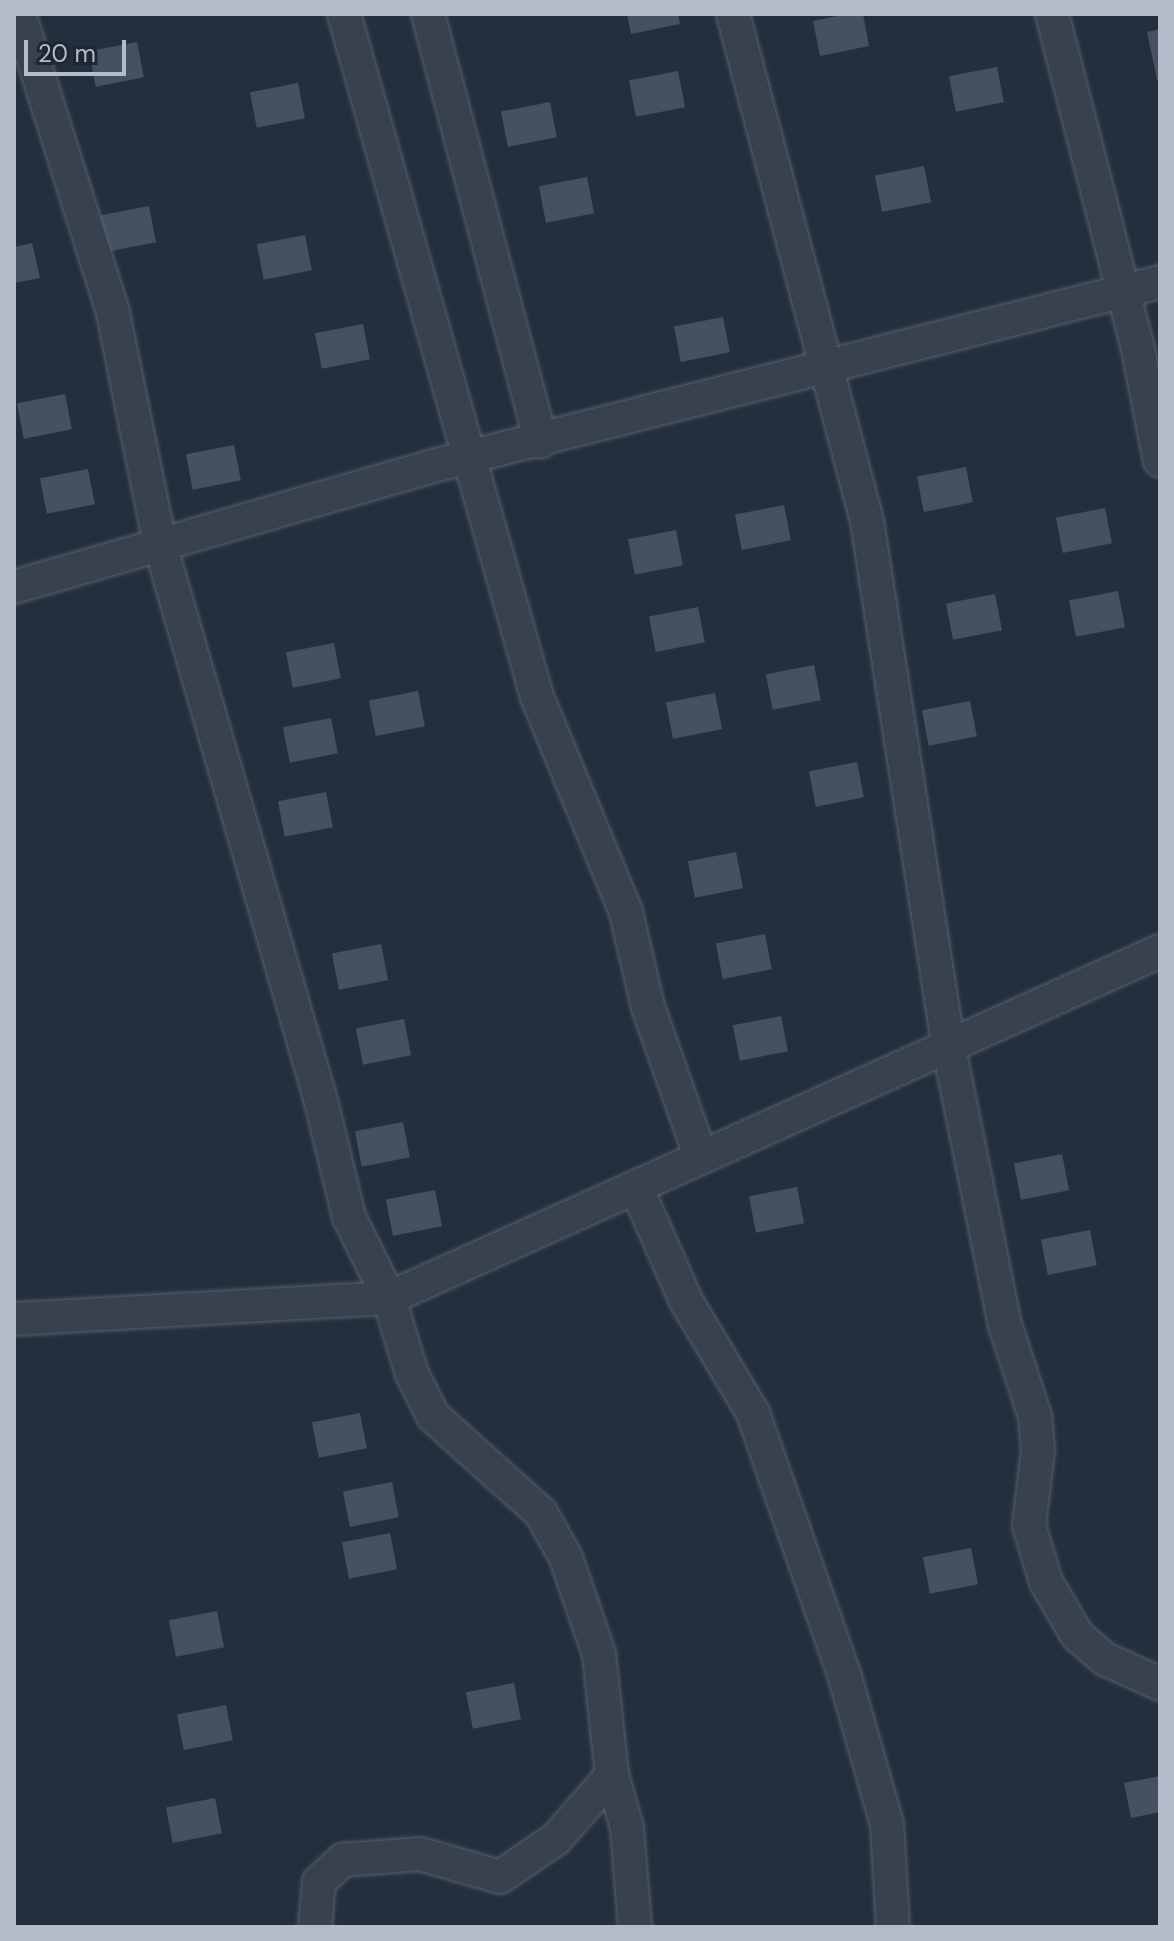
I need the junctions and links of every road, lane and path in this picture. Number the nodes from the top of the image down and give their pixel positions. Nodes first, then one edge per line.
1 (19, 14) edge
2 (344, 14) edge
3 (428, 14) edge
4 (733, 14) edge
5 (1052, 14) edge
6 (1160, 282) edge
7 (1120, 291) junction
8 (829, 363) junction
9 (541, 441) junction
10 (471, 460) junction
11 (1160, 461) edge
12 (160, 544) junction
13 (14, 587) edge
14 (1160, 951) edge
15 (948, 1043) junction
16 (700, 1155) junction
17 (636, 1187) junction
18 (389, 1298) junction
19 (14, 1319) edge
20 (1160, 1684) edge
21 (612, 1775) junction
22 (315, 1927) edge
23 (635, 1927) edge
24 (893, 1927) edge

1 - 12 street
2 - 10 street
3 - 9 street
4 - 8 street
5 - 7 street
6 - 7 street
7 - 8 street
7 - 11 street
8 - 9 street
8 - 15 street
9 - 10 street
10 - 12 street
10 - 16 street
12 - 13 street
12 - 18 street
14 - 15 street
15 - 16 street
15 - 20 street
16 - 17 street
17 - 18 street
17 - 24 street
18 - 19 street
18 - 21 street
21 - 22 street
21 - 23 street

